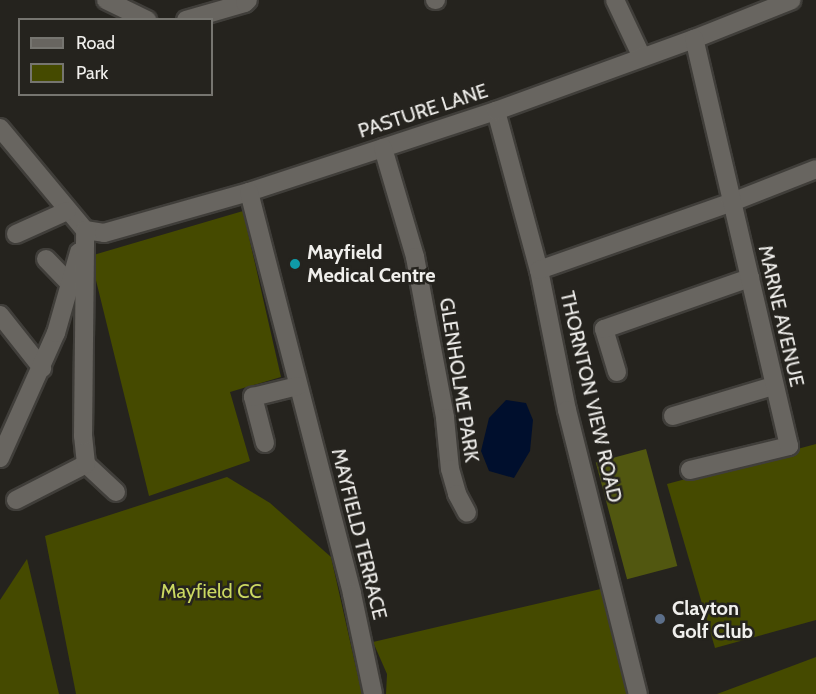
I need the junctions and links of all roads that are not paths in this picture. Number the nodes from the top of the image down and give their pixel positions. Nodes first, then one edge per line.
1 (106, 0) edge
2 (248, 0) edge
3 (615, 0) edge
4 (792, 0) edge
5 (143, 18) edge
6 (193, 18) edge
7 (694, 39) junction
8 (642, 57) junction
9 (496, 111) junction
10 (0, 128) edge
11 (383, 148) junction
12 (816, 169) edge
13 (249, 192) junction
14 (732, 202) junction
15 (67, 211) junction
16 (85, 230) junction
17 (16, 234) dead end
18 (46, 259) dead end
19 (539, 270) junction
20 (750, 278) junction
21 (69, 283) junction
22 (0, 315) edge
23 (42, 368) junction
24 (617, 372) dead end
25 (298, 386) junction
26 (773, 386) junction
27 (673, 416) dead end
28 (265, 443) dead end
29 (0, 458) edge
30 (86, 464) junction
31 (690, 470) dead end
32 (116, 492) dead end
33 (16, 500) dead end
34 (467, 513) dead end
35 (373, 694) edge
36 (638, 694) edge

1 - 5 street
2 - 6 street
3 - 8 street
4 - 7 street, PASTURE LANE
7 - 8 street, PASTURE LANE
7 - 14 street, MARNE AVENUE
8 - 9 street, PASTURE LANE
9 - 11 street, PASTURE LANE
9 - 19 street, THORNTON VIEW ROAD
10 - 15 street
11 - 13 street, PASTURE LANE
11 - 34 street, GLENHOLME PARK
12 - 14 street
13 - 16 street, PASTURE LANE
13 - 25 street, MAYFIELD TERRACE
14 - 19 street
14 - 20 street, MARNE AVENUE
15 - 16 street
15 - 17 street
16 - 21 street
16 - 30 street
18 - 21 street
19 - 36 street, THORNTON VIEW ROAD
20 - 24 street
20 - 26 street, MARNE AVENUE
21 - 23 street
22 - 23 street
23 - 29 street
25 - 28 street
25 - 35 street, MAYFIELD TERRACE
26 - 27 street
26 - 31 street, MARNE AVENUE
30 - 32 street
30 - 33 street

